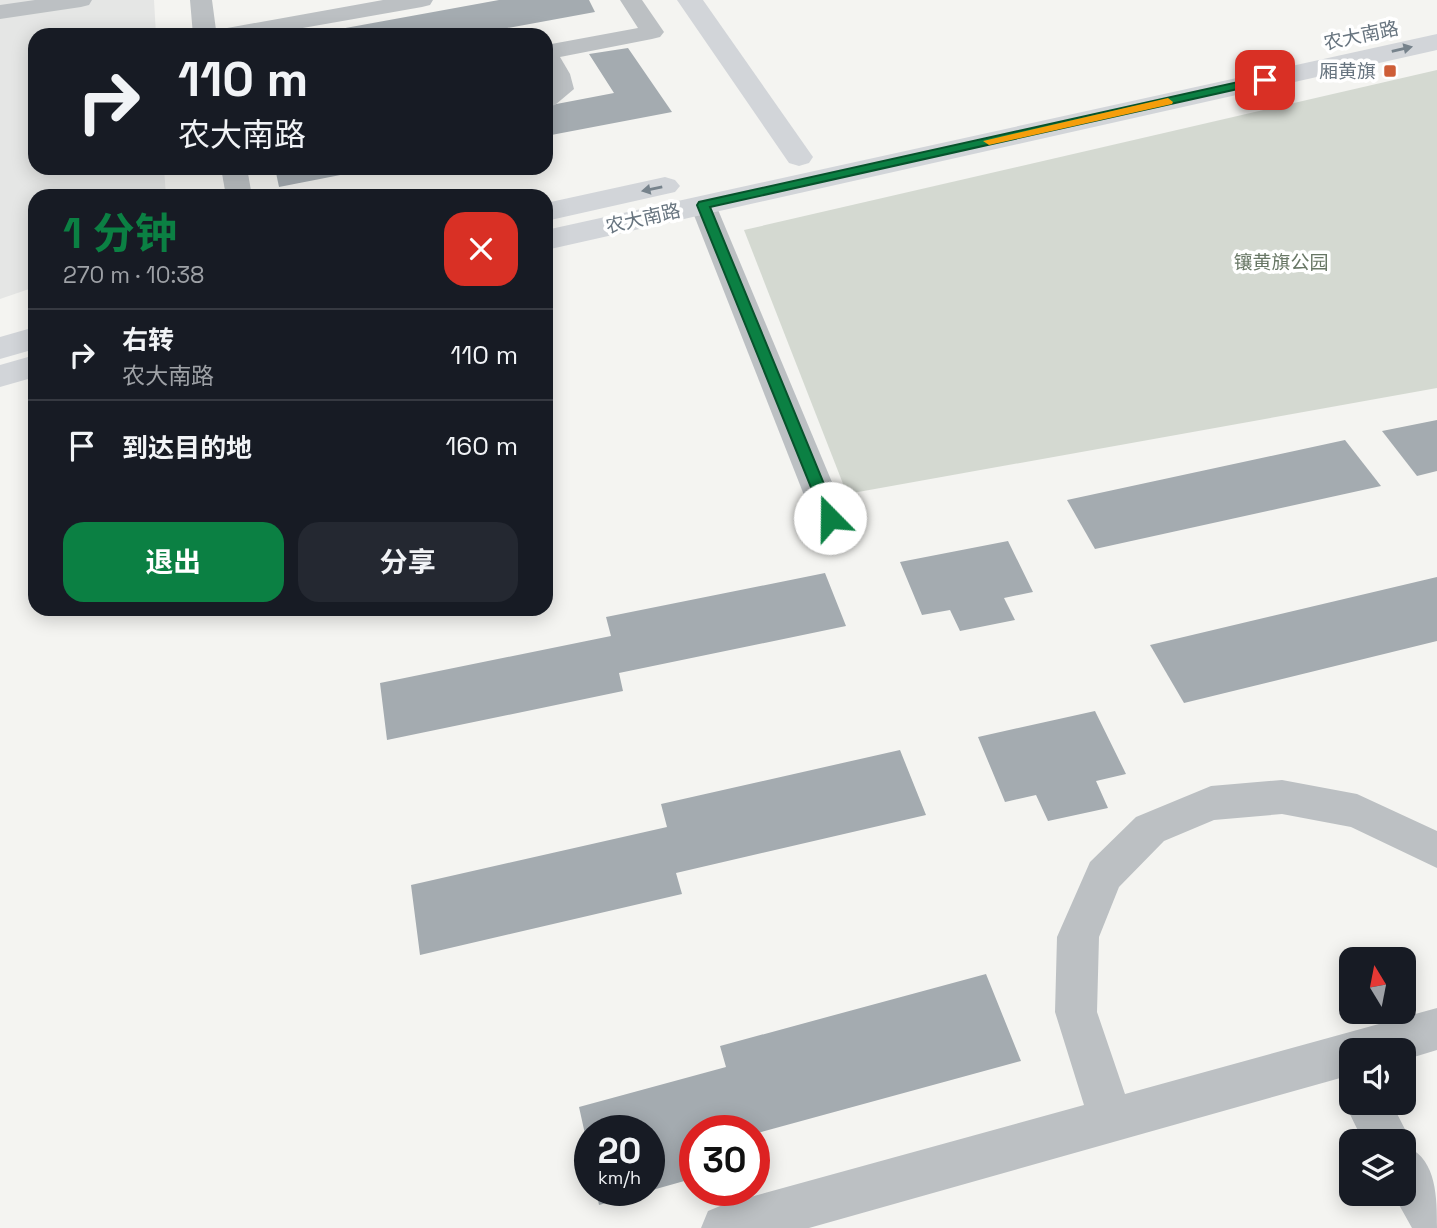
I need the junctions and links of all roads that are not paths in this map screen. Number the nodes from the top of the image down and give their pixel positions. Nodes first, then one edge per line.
1 (81, 0) edge
2 (201, 0) edge
3 (422, 0) edge
4 (631, 0) edge
5 (690, 0) edge
6 (0, 12) edge
7 (1437, 19) edge
8 (204, 28) edge
9 (263, 28) edge
10 (1437, 41) edge
11 (553, 52) edge
12 (553, 65) edge
13 (553, 95) edge
14 (698, 193) junction
15 (553, 211) edge
16 (553, 238) edge
17 (28, 340) edge
18 (0, 348) edge
19 (28, 368) edge
20 (0, 376) edge
21 (830, 518) dead end
22 (1437, 850) edge
23 (1437, 1029) edge
24 (1411, 1038) edge
25 (1339, 1062) edge
26 (1114, 1121) junction
27 (1416, 1189) edge
28 (1437, 1227) edge
29 (725, 1228) edge

1 - 6 street
2 - 8 street
3 - 9 street
4 - 11 street
5 - 7 main road, 农大南路
14 -> 10 main road, 农大南路
12 - 13 street
14 -> 15 main road, 农大南路
14 - 16 main road, 农大南路
14 - 21 street
17 - 18 main road
19 - 20 main road
22 - 26 street
23 - 24 street
25 - 26 street
26 - 29 street
27 - 28 street

